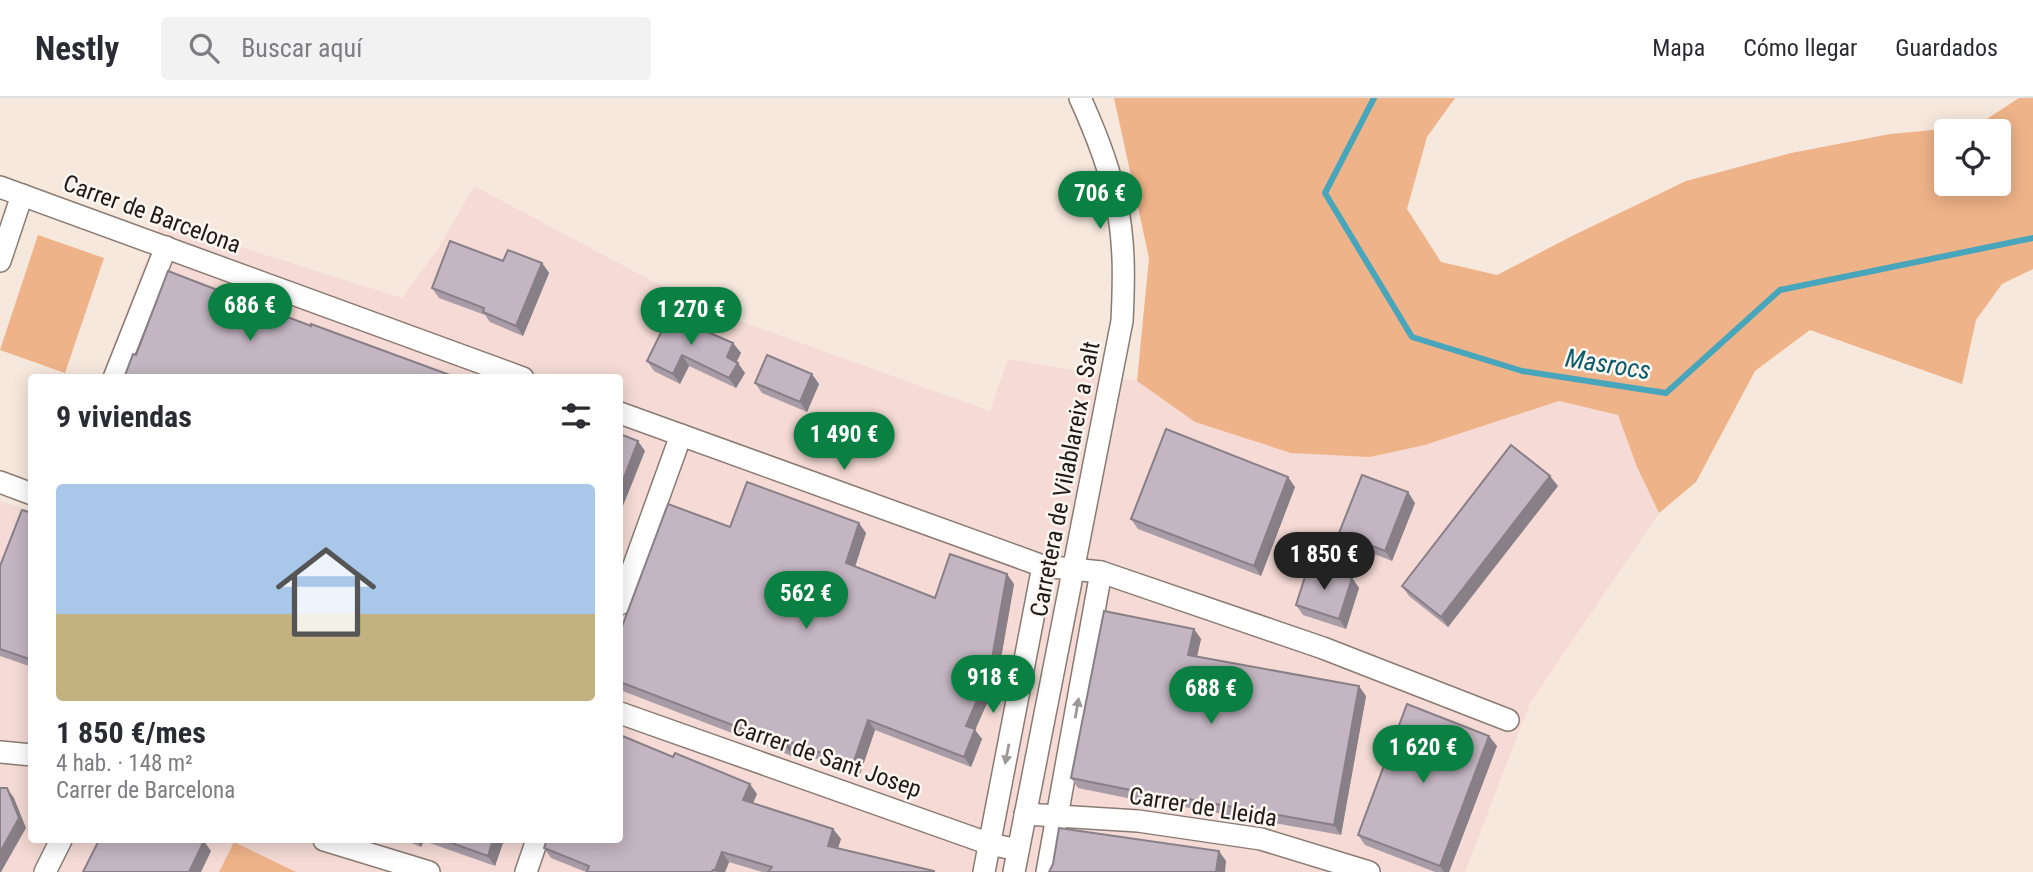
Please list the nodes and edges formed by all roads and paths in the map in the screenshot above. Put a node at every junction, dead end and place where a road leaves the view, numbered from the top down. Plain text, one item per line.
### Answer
1 (1080, 98) edge
2 (0, 187) edge
3 (22, 195) junction
4 (166, 247) junction
5 (0, 261) edge
6 (116, 374) edge
7 (512, 374) edge
8 (623, 414) edge
9 (681, 435) junction
10 (0, 482) edge
11 (28, 492) edge
12 (1043, 566) junction
13 (1073, 570) junction
14 (1101, 572) junction
15 (623, 596) edge
16 (623, 714) edge
17 (1508, 720) dead end
18 (0, 752) edge
19 (28, 755) edge
20 (1025, 814) junction
21 (1058, 817) junction
22 (60, 843) edge
23 (334, 843) edge
24 (536, 843) edge
25 (990, 844) junction
26 (1018, 849) junction
27 (46, 872) edge
28 (429, 872) edge
29 (526, 872) edge
30 (984, 872) edge
31 (1014, 872) edge
32 (1047, 872) edge
33 (1369, 872) edge

1 - 13 street, Carretera de Vilablareix a Salt
2 - 3 street, Carrer de Barcelona
3 - 4 street, Carrer de Barcelona
3 - 5 street
4 - 6 street
4 - 7 street, Carrer de Barcelona
8 - 9 street
9 - 12 street
9 - 15 street
10 - 11 street
12 - 13 street
12 -> 25 street
13 - 14 street
13 - 20 street, Carretera de Vilablareix a Salt
14 - 17 street
21 -> 14 street
16 - 25 street, Carrer de Sant Josep
18 - 19 street
20 - 21 street, Carrer de Lleida
20 - 26 street, Carretera de Vilablareix a Salt
21 - 32 street
21 - 33 street, Carrer de Lleida
22 - 27 street
23 - 28 street
24 - 29 street
25 - 26 street, Carrer de Sant Josep
25 - 30 street
26 - 31 street, Carretera de Vilablareix a Salt

